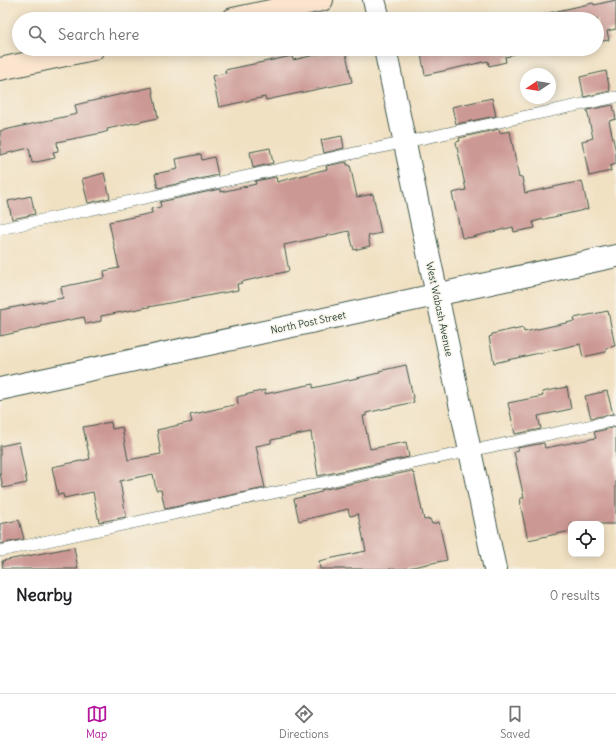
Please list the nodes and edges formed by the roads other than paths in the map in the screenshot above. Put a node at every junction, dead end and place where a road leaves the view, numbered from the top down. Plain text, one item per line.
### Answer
1 (322, 0) edge
2 (374, 0) edge
3 (266, 12) edge
4 (377, 12) edge
5 (60, 56) edge
6 (386, 56) edge
7 (0, 69) edge
8 (616, 97) edge
9 (405, 143) junction
10 (0, 229) edge
11 (616, 256) edge
12 (437, 294) junction
13 (0, 389) edge
14 (616, 420) edge
15 (470, 451) junction
16 (0, 551) edge
17 (495, 569) edge

1 - 3 street
2 - 4 street
5 - 7 street
6 - 9 street, West Wabash Avenue
8 - 9 lane
9 - 10 lane
9 - 12 street, West Wabash Avenue
11 - 12 street, North Post Street
12 - 13 street, North Post Street
12 - 15 street, West Wabash Avenue
14 - 15 lane
15 - 16 lane
15 - 17 street, West Wabash Avenue

